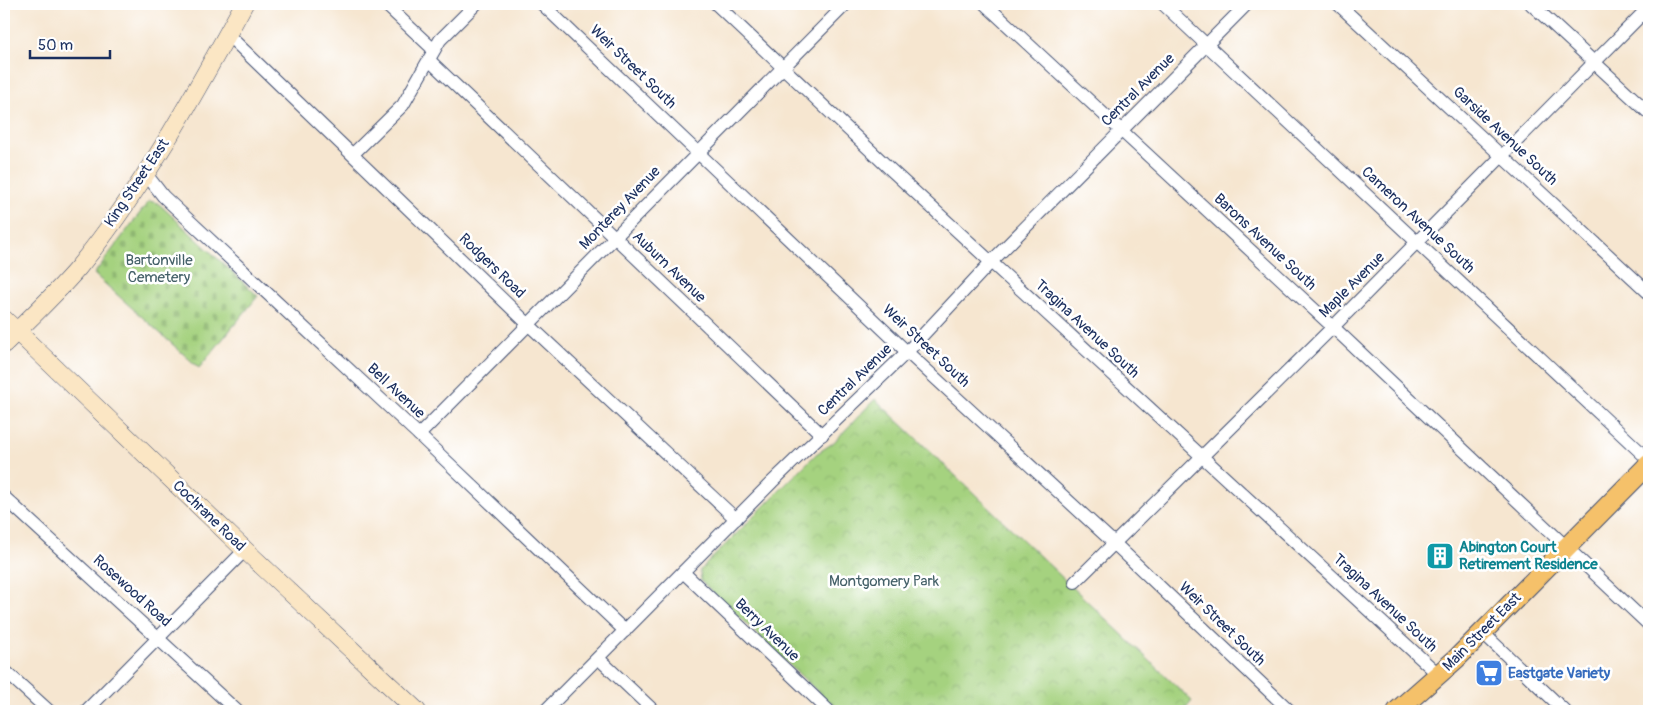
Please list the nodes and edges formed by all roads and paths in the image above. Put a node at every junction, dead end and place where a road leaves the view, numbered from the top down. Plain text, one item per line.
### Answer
1 (385, 4) edge
2 (476, 4) edge
3 (542, 4) edge
4 (716, 4) edge
5 (846, 4) edge
6 (985, 4) edge
7 (1163, 4) edge
8 (1247, 4) edge
9 (1338, 4) edge
10 (1531, 4) edge
11 (240, 5) edge
12 (1649, 7) edge
13 (227, 34) junction
14 (1207, 45) junction
15 (431, 55) junction
16 (1594, 62) junction
17 (783, 68) junction
18 (1649, 114) edge
19 (1120, 130) junction
20 (698, 152) junction
21 (353, 154) junction
22 (1502, 155) junction
23 (146, 174) junction
24 (614, 237) junction
25 (1418, 241) junction
26 (991, 262) junction
27 (1649, 293) edge
28 (4, 319) edge
29 (528, 324) junction
30 (1333, 327) junction
31 (17, 332) junction
32 (4, 344) edge
33 (907, 352) junction
34 (419, 435) junction
35 (822, 435) junction
36 (1203, 457) junction
37 (1649, 462) edge
38 (4, 497) edge
39 (736, 519) junction
40 (1115, 544) junction
41 (1567, 546) junction
42 (245, 550) junction
43 (683, 572) junction
44 (1075, 582) dead end
45 (1649, 625) edge
46 (625, 631) junction
47 (1482, 632) junction
48 (159, 638) junction
49 (598, 658) junction
50 (4, 670) edge
51 (1439, 675) junction
52 (49, 711) edge
53 (86, 711) edge
54 (237, 711) edge
55 (417, 711) edge
56 (545, 711) edge
57 (654, 711) edge
58 (829, 711) edge
59 (1290, 711) edge
60 (1397, 711) edge
61 (1566, 711) edge

1 - 15 street, Auburn Avenue
2 - 15 street
3 - 20 street, Weir Street South
4 - 17 street, Tragina Avenue South
5 - 17 street, Monterey Avenue
6 - 19 street, Barons Avenue South
7 - 14 street, Cameron Avenue South
8 - 14 street, Central Avenue
9 - 22 street, Garside Avenue South
10 - 16 street
11 - 13 street, King Street East
12 - 16 street, Maple Avenue
13 - 21 street, Rodgers Road
13 - 23 street, King Street East
14 - 19 street, Central Avenue
14 - 25 street, Cameron Avenue South
15 - 21 street
15 - 24 street, Auburn Avenue
16 - 18 street
16 - 22 street, Maple Avenue
17 - 20 street, Monterey Avenue
17 - 26 street, Tragina Avenue South
19 - 26 street, Central Avenue
19 - 30 street, Barons Avenue South
20 - 24 street, Monterey Avenue
20 - 33 street, Weir Street South
21 - 29 street, Rodgers Road
22 - 25 street, Maple Avenue
22 - 27 street, Garside Avenue South
23 - 31 street, King Street East
23 - 34 street, Bell Avenue
24 - 29 street, Monterey Avenue
24 - 35 street, Auburn Avenue
25 - 30 street, Maple Avenue
25 - 37 street, Cameron Avenue South
26 - 33 street, Central Avenue
26 - 36 street, Tragina Avenue South
28 - 31 street, Cochrane Road
29 - 34 street, Monterey Avenue
29 - 39 street, Rodgers Road
30 - 36 street, Maple Avenue
30 - 41 street, Barons Avenue South
31 - 32 street, King Street East
31 - 42 street, Cochrane Road
33 - 35 street, Central Avenue
33 - 40 street, Weir Street South
34 - 46 street, Bell Avenue
35 - 39 street, Central Avenue
36 - 40 street, Maple Avenue
36 - 51 street, Tragina Avenue South
37 - 41 main road, Main Street East
38 - 48 street, Rosewood Road
39 - 43 street, Central Avenue
40 - 44 street, Maple Avenue
40 - 59 street, Weir Street South
41 - 45 street, Barons Avenue South
41 - 47 main road, Main Street East
42 - 48 street
42 - 55 street, Cochrane Road
43 - 46 street, Central Avenue
43 - 58 street, Berry Avenue
46 - 49 street, Central Avenue
47 - 51 main road, Main Street East
47 - 61 street
48 - 53 street
48 - 54 street, Rosewood Road
49 - 56 street, Central Avenue
49 - 57 street
50 - 52 street
51 - 60 main road, Main Street East

